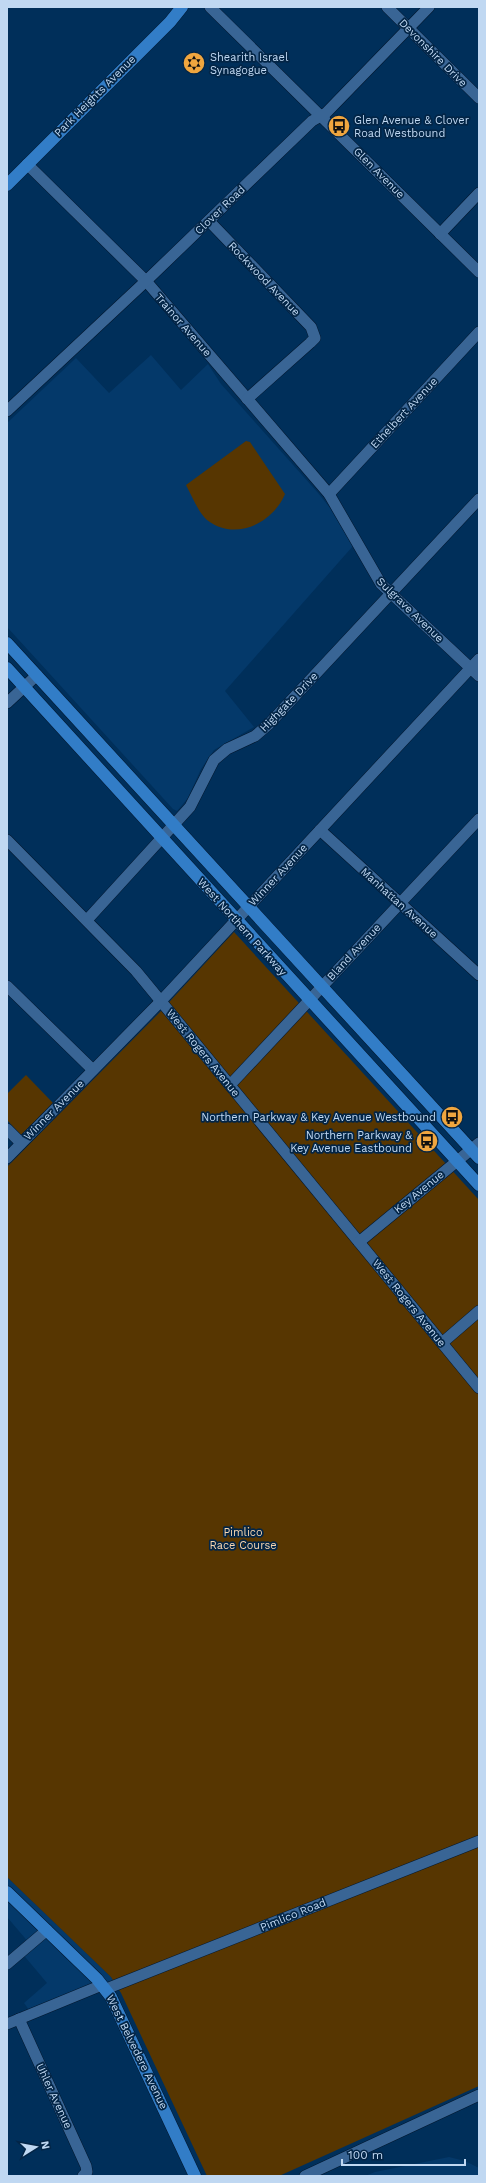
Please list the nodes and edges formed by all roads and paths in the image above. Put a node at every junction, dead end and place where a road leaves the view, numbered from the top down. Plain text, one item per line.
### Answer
1 (182, 7) edge
2 (210, 7) edge
3 (387, 7) edge
4 (429, 7) edge
5 (408, 28) junction
6 (479, 98) edge
7 (320, 116) junction
8 (27, 164) junction
9 (7, 185) edge
10 (479, 193) edge
11 (208, 221) junction
12 (440, 234) junction
13 (479, 272) edge
14 (146, 281) junction
15 (479, 332) edge
16 (247, 399) junction
17 (7, 411) edge
18 (329, 494) junction
19 (479, 499) edge
20 (390, 593) junction
21 (7, 643) edge
22 (479, 659) edge
23 (7, 668) edge
24 (470, 668) junction
25 (37, 675) junction
26 (479, 676) edge
27 (24, 687) junction
28 (7, 703) edge
29 (479, 819) edge
30 (175, 826) junction
31 (320, 830) junction
32 (162, 839) junction
33 (7, 840) edge
34 (399, 904) junction
35 (248, 906) junction
36 (87, 920) junction
37 (236, 920) junction
38 (479, 975) edge
39 (322, 986) junction
40 (9, 990) edge
41 (310, 1000) junction
42 (160, 1001) junction
43 (93, 1070) junction
44 (230, 1086) junction
45 (7, 1130) edge
46 (21, 1143) junction
47 (476, 1150) edge
48 (7, 1158) edge
49 (457, 1161) junction
50 (479, 1185) edge
51 (359, 1242) junction
52 (479, 1311) edge
53 (442, 1343) junction
54 (479, 1388) edge
55 (479, 1841) edge
56 (7, 1892) edge
57 (47, 1930) junction
58 (7, 1964) edge
59 (104, 1987) junction
60 (19, 2019) junction
61 (7, 2024) edge
62 (479, 2095) edge
63 (85, 2174) edge
64 (195, 2176) edge
65 (305, 2176) edge

1 - 8 main road, Park Heights Avenue
2 - 7 street, Glen Avenue
3 - 5 street, Devonshire Drive
4 - 5 street, Clover Road
5 - 6 street, Devonshire Drive
5 - 7 street, Clover Road
7 - 11 street, Clover Road
7 - 12 street, Glen Avenue
8 - 9 main road, Park Heights Avenue
8 - 14 street, Trainor Avenue
10 - 12 street
11 - 14 street, Clover Road
11 - 16 street, Rockwood Avenue
12 - 13 street, Glen Avenue
14 - 16 street, Trainor Avenue
14 - 17 street, Clover Road
15 - 18 street, Ethelbert Avenue
16 - 18 street, Trainor Avenue
18 - 20 street, Sulgrave Avenue
19 - 20 street, Highgate Drive
20 - 24 street, Sulgrave Avenue
20 - 30 street, Highgate Drive
21 - 25 main road, West Northern Parkway
22 - 24 street, Winner Avenue
23 - 27 main road, West Northern Parkway
24 - 26 street, Sulgrave Avenue
24 - 31 street, Winner Avenue
25 - 27 street
25 - 30 main road, West Northern Parkway
27 - 28 street
27 - 32 main road, West Northern Parkway
29 - 34 street, Bland Avenue
30 - 32 street, Highgate Drive
30 - 35 main road, West Northern Parkway
31 - 34 street, Manhattan Avenue
31 - 35 street, Winner Avenue
32 - 36 street, Highgate Drive
32 - 37 main road, West Northern Parkway
33 - 36 street, West Rogers Avenue
34 - 38 street, Manhattan Avenue
34 - 39 street, Bland Avenue
35 - 37 street, Winner Avenue
35 - 39 main road, West Northern Parkway
36 - 42 street, West Rogers Avenue
37 - 41 main road, West Northern Parkway
37 - 42 street, Winner Avenue
39 - 41 street, Bland Avenue
39 - 47 main road, West Northern Parkway
40 - 43 street
41 - 44 street, Bland Avenue
41 - 49 main road, West Northern Parkway
42 - 43 street, Winner Avenue
42 - 44 street, West Rogers Avenue
43 - 46 street, Winner Avenue
44 - 51 street, West Rogers Avenue
45 - 46 street
46 - 48 street, Winner Avenue
47 - 49 street, Key Avenue
49 - 50 main road, West Northern Parkway
49 - 51 street, Key Avenue
51 - 53 street, West Rogers Avenue
52 - 53 street
53 - 54 street, West Rogers Avenue
55 - 59 street, Pimlico Road
56 - 57 main road, West Belvedere Avenue
57 - 58 street
57 - 59 main road, West Belvedere Avenue
59 - 60 street, Pimlico Road
59 - 64 main road, West Belvedere Avenue
60 - 61 street, Pimlico Road
60 - 63 street, Uhler Avenue
62 - 65 street

